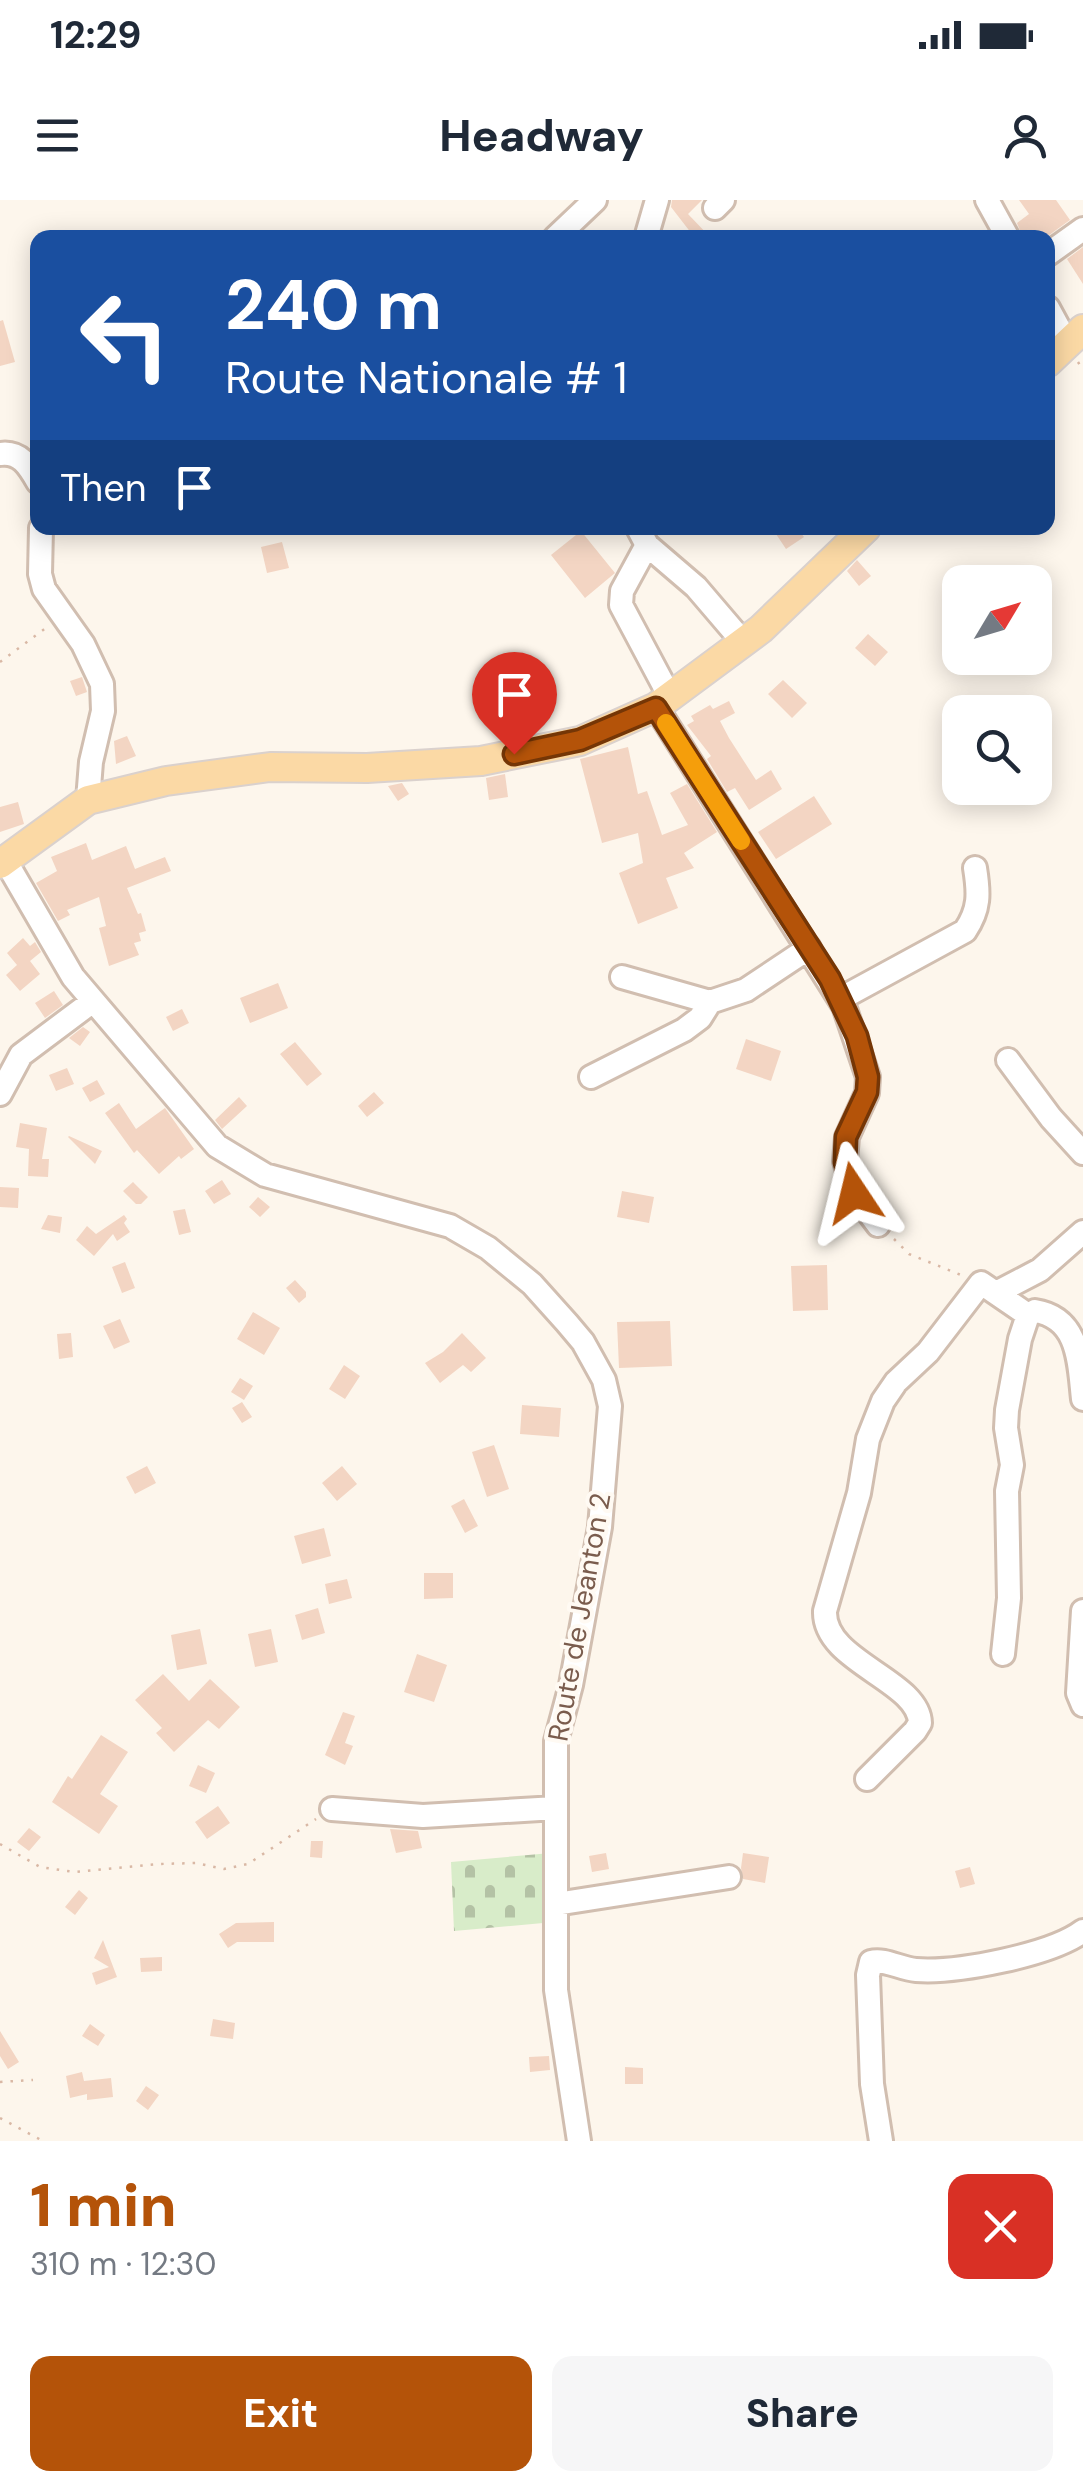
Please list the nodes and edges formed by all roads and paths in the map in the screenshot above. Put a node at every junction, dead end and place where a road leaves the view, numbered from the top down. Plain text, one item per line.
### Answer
1 (595, 200) edge
2 (658, 200) edge
3 (988, 200) edge
4 (1083, 229) edge
5 (563, 230) edge
6 (649, 230) edge
7 (1004, 230) edge
8 (1055, 249) edge
9 (1055, 322) edge
10 (1066, 345) edge
11 (0, 454) edge
12 (30, 471) edge
13 (42, 535) edge
14 (858, 535) edge
15 (642, 536) edge
16 (63, 614) junction
17 (743, 642) junction
18 (0, 662) edge
19 (663, 702) junction
20 (88, 800) junction
21 (2, 862) edge
22 (975, 868) dead end
23 (809, 948) junction
24 (622, 977) dead end
25 (840, 998) junction
26 (93, 1001) junction
27 (710, 1002) junction
28 (1008, 1060) dead end
29 (590, 1076) dead end
30 (0, 1094) edge
31 (1083, 1153) edge
32 (878, 1225) joint
33 (1083, 1232) edge
34 (988, 1288) junction
35 (1028, 1315) junction
36 (1081, 1366) edge
37 (1083, 1399) edge
38 (1083, 1611) edge
39 (1003, 1654) dead end
40 (1083, 1705) edge
41 (867, 1778) dead end
42 (332, 1808) joint
43 (556, 1808) junction
44 (0, 1844) edge
45 (729, 1877) dead end
46 (556, 1904) junction
47 (1083, 1931) edge
48 (32, 2080) dead end
49 (0, 2082) edge
50 (0, 2118) edge
51 (43, 2141) edge
52 (579, 2141) edge
53 (881, 2141) edge

1 - 5 street
2 - 6 street
3 - 7 street
4 - 8 street
9 - 10 street
11 - 12 street
13 - 16 street
14 - 17 main road
15 - 17 street
15 - 19 street
16 - 18 path
16 - 20 street
17 - 19 main road
19 - 20 main road
19 - 23 street
20 - 21 main road
21 - 26 street, Route de Jeanton 2
22 - 25 street
23 - 25 street
23 - 27 street
24 - 27 street
25 - 32 street
26 - 30 street
26 - 43 street, Route de Jeanton 2
27 - 29 street
28 - 31 street
32 - 34 path
33 - 34 street
34 - 35 street
34 - 41 street
35 - 36 street
35 - 39 street
36 - 37 street
38 - 40 street
42 - 43 street
42 - 44 path
43 - 46 street, Route de Jeanton 2
45 - 46 street
46 - 52 street, Route de Jeanton 2
47 - 53 street
48 - 49 path
50 - 51 path

